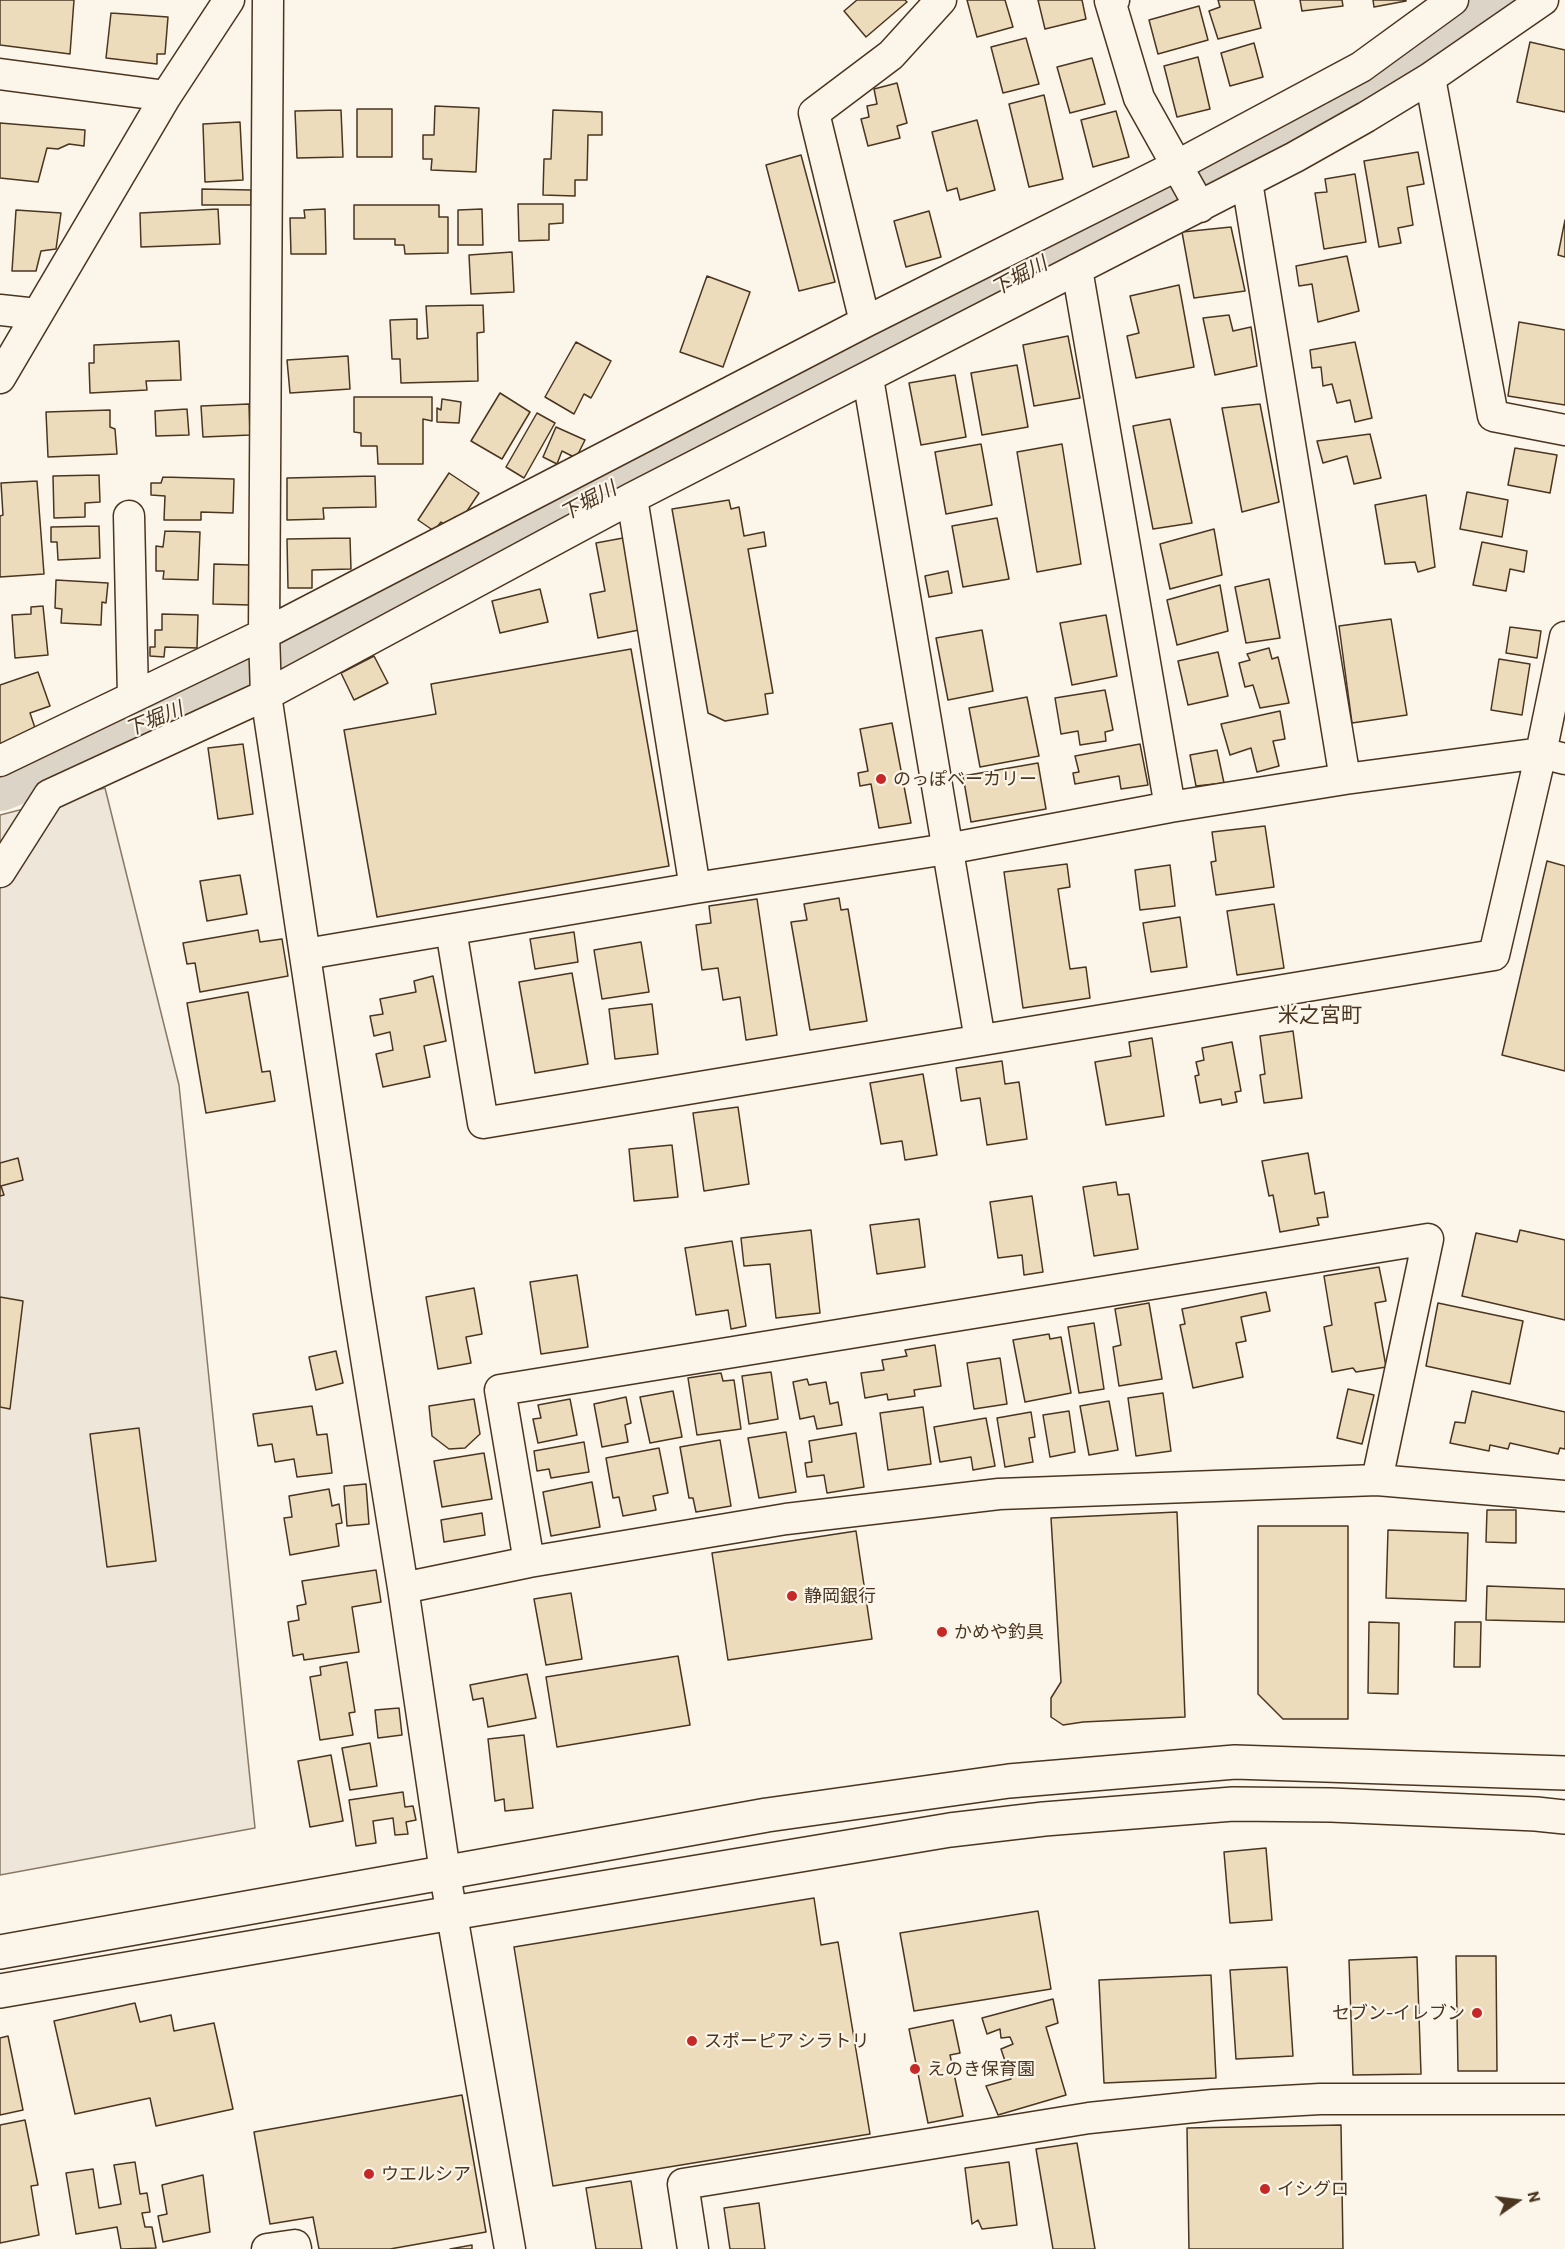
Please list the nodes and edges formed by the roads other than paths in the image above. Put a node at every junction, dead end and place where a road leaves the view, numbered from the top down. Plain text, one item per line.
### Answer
1 (229, 0) edge
2 (268, 0) edge
3 (941, 0) edge
4 (1114, 0) edge
5 (1453, 0) edge
6 (1544, 0) edge
7 (0, 74) edge
8 (1430, 78) junction
9 (166, 96) junction
10 (1178, 165) junction
11 (1247, 182) junction
12 (1200, 207) junction
13 (1077, 269) junction
14 (0, 310) edge
15 (37, 314) junction
16 (865, 322) junction
17 (0, 378) edge
18 (868, 378) junction
19 (1565, 430) edge
20 (632, 498) junction
21 (129, 516) dead end
22 (264, 636) junction
23 (1565, 637) edge
24 (266, 693) junction
25 (133, 697) junction
26 (1553, 756) edge
27 (0, 761) edge
28 (1345, 780) junction
29 (1170, 807) junction
30 (947, 849) junction
31 (0, 872) edge
32 (695, 888) junction
33 (451, 930) junction
34 (306, 954) junction
35 (980, 1040) junction
36 (1377, 1480) junction
37 (1565, 1496) edge
38 (529, 1562) junction
39 (403, 1588) junction
40 (1565, 1773) edge
41 (1565, 1817) edge
42 (445, 1871) junction
43 (452, 1912) junction
44 (0, 1952) edge
45 (0, 1991) edge
46 (1565, 2099) edge
47 (267, 2249) edge
48 (296, 2249) edge
49 (510, 2249) edge
50 (693, 2249) edge

1 - 9 street
2 - 22 street
3 - 16 street
4 - 10 street
5 - 10 street
6 - 8 street
7 - 9 street
8 - 11 street
8 - 19 street
9 - 15 street
10 - 12 street
10 - 16 street
11 - 12 street
11 - 28 street
12 - 13 street
13 - 18 street
13 - 29 street
14 - 15 street
15 - 17 street
16 - 22 street
18 - 20 street
18 - 30 street
20 - 24 street
20 - 32 street
21 - 25 street
22 - 24 street
22 - 25 street
23 - 26 street
24 - 31 street
24 - 34 street
25 - 27 street
26 - 28 street
26 - 35 street
28 - 29 street
29 - 30 street
30 - 32 street
30 - 35 street
32 - 33 street
33 - 34 street
33 - 35 street
34 - 39 street
36 - 37 street
36 - 38 street
36 - 38 street
38 - 39 street
39 - 42 street
40 - 42 street
41 - 43 street
42 - 43 street
42 - 44 street
43 - 45 street
43 - 49 street
46 - 50 street
47 - 48 street

